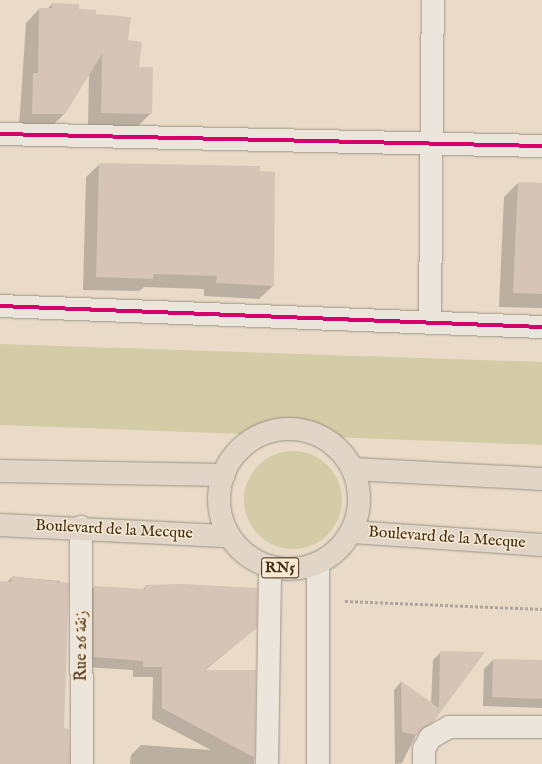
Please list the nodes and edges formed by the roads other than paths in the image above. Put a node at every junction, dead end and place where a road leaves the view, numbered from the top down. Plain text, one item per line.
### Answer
1 (433, 0) edge
2 (0, 134) edge
3 (432, 141) junction
4 (542, 146) edge
5 (0, 306) edge
6 (430, 322) junction
7 (542, 326) edge
8 (353, 469) junction
9 (0, 471) edge
10 (224, 475) junction
11 (542, 479) edge
12 (0, 525) edge
13 (81, 527) junction
14 (352, 532) junction
15 (229, 536) junction
16 (542, 545) edge
17 (318, 563) junction
18 (270, 567) junction
19 (542, 727) edge
20 (82, 764) edge
21 (267, 764) edge
22 (318, 764) edge
23 (424, 764) edge

1 - 3 street
2 - 3 street
3 - 4 street
3 - 6 street
5 - 6 street
6 - 7 street
8 - 10 main road, RN5
8 - 11 main road
8 - 14 main road, RN5
9 - 10 main road
10 - 15 main road, RN5
12 - 13 main road, Boulevard de la Mecque
13 - 15 main road, Boulevard de la Mecque
13 - 20 street, Rue 26 زنقة
14 - 16 main road, Boulevard de la Mecque
14 - 17 main road, RN5
15 - 18 main road, RN5
17 - 18 main road, RN5
17 - 22 street
18 - 21 street
19 - 23 street

